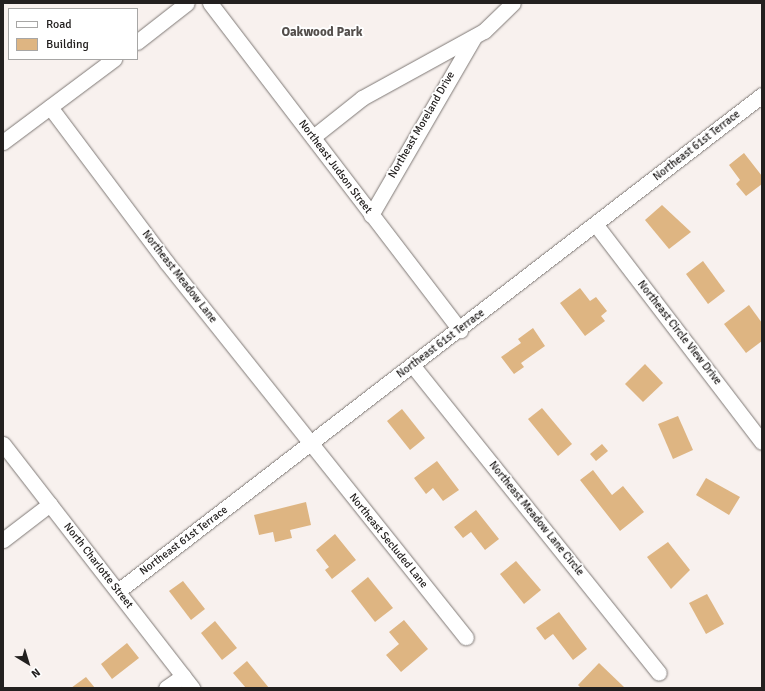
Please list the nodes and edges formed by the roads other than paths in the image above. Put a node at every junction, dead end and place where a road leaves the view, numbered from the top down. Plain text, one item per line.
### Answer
1 (187, 3) edge
2 (210, 3) edge
3 (513, 3) edge
4 (475, 36) junction
5 (138, 41) edge
6 (113, 60) edge
7 (760, 102) edge
8 (50, 107) junction
9 (313, 138) junction
10 (3, 142) edge
11 (372, 215) junction
12 (596, 225) junction
13 (460, 330) junction
14 (413, 366) junction
15 (762, 442) edge
16 (3, 444) edge
17 (310, 444) junction
18 (50, 504) junction
19 (3, 540) edge
20 (118, 591) junction
21 (466, 637) dead end
22 (659, 673) dead end
23 (183, 676) junction
24 (166, 688) edge
25 (192, 688) edge

1 - 5 street
2 - 9 street, Northeast Judson Street
3 - 4 street, Northeast Moreland Drive
4 - 9 street, Northeast Moreland Drive
4 - 11 street, Northeast Moreland Drive
6 - 8 street
7 - 12 street, Northeast 61st Terrace
8 - 10 street
8 - 17 street, Northeast Meadow Lane
9 - 11 street, Northeast Judson Street
11 - 13 street, Northeast Judson Street
12 - 13 street, Northeast 61st Terrace
12 - 15 street, Northeast Circle View Drive
13 - 14 street, Northeast 61st Terrace
14 - 17 street, Northeast 61st Terrace
14 - 22 street, Northeast Meadow Lane Circle
16 - 18 street, North Charlotte Street
17 - 20 street, Northeast 61st Terrace
17 - 21 street, Northeast Secluded Lane
18 - 19 street
18 - 20 street, North Charlotte Street
20 - 23 street, North Charlotte Street
23 - 24 street
23 - 25 street, North Charlotte Street

